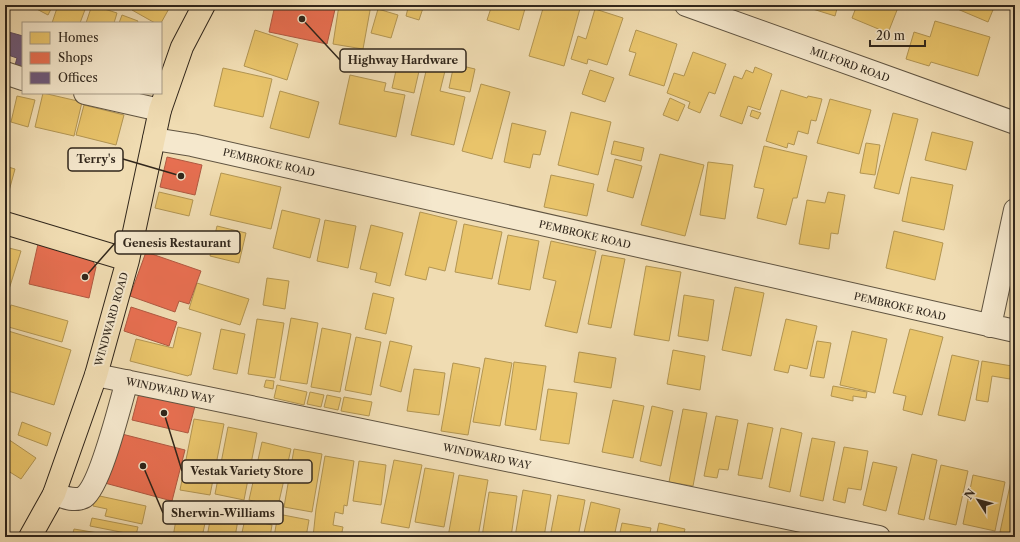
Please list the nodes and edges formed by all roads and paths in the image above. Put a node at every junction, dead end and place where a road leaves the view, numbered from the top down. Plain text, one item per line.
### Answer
1 (204, 5) edge
2 (686, 5) edge
3 (5, 73) edge
4 (22, 79) edge
5 (89, 94) edge
6 (160, 110) junction
7 (1015, 123) edge
8 (154, 139) junction
9 (1015, 210) edge
10 (5, 222) edge
11 (128, 260) junction
12 (990, 326) junction
13 (1015, 331) edge
14 (96, 375) junction
15 (127, 381) junction
16 (54, 494) junction
17 (30, 537) edge
18 (878, 537) edge

1 - 6 main road, WINDWARD ROAD
2 - 7 street, MILFORD ROAD
3 - 4 street
5 - 6 street
6 - 8 main road, WINDWARD ROAD
8 - 11 main road, WINDWARD ROAD
8 - 12 street, PEMBROKE ROAD
9 - 12 street
10 - 11 main road
11 - 14 main road, WINDWARD ROAD
12 - 13 street, PEMBROKE ROAD
14 - 15 street, WINDWARD WAY
14 - 16 main road, WINDWARD ROAD
15 - 16 street
15 - 18 street, WINDWARD WAY
16 - 17 main road, WINDWARD ROAD

